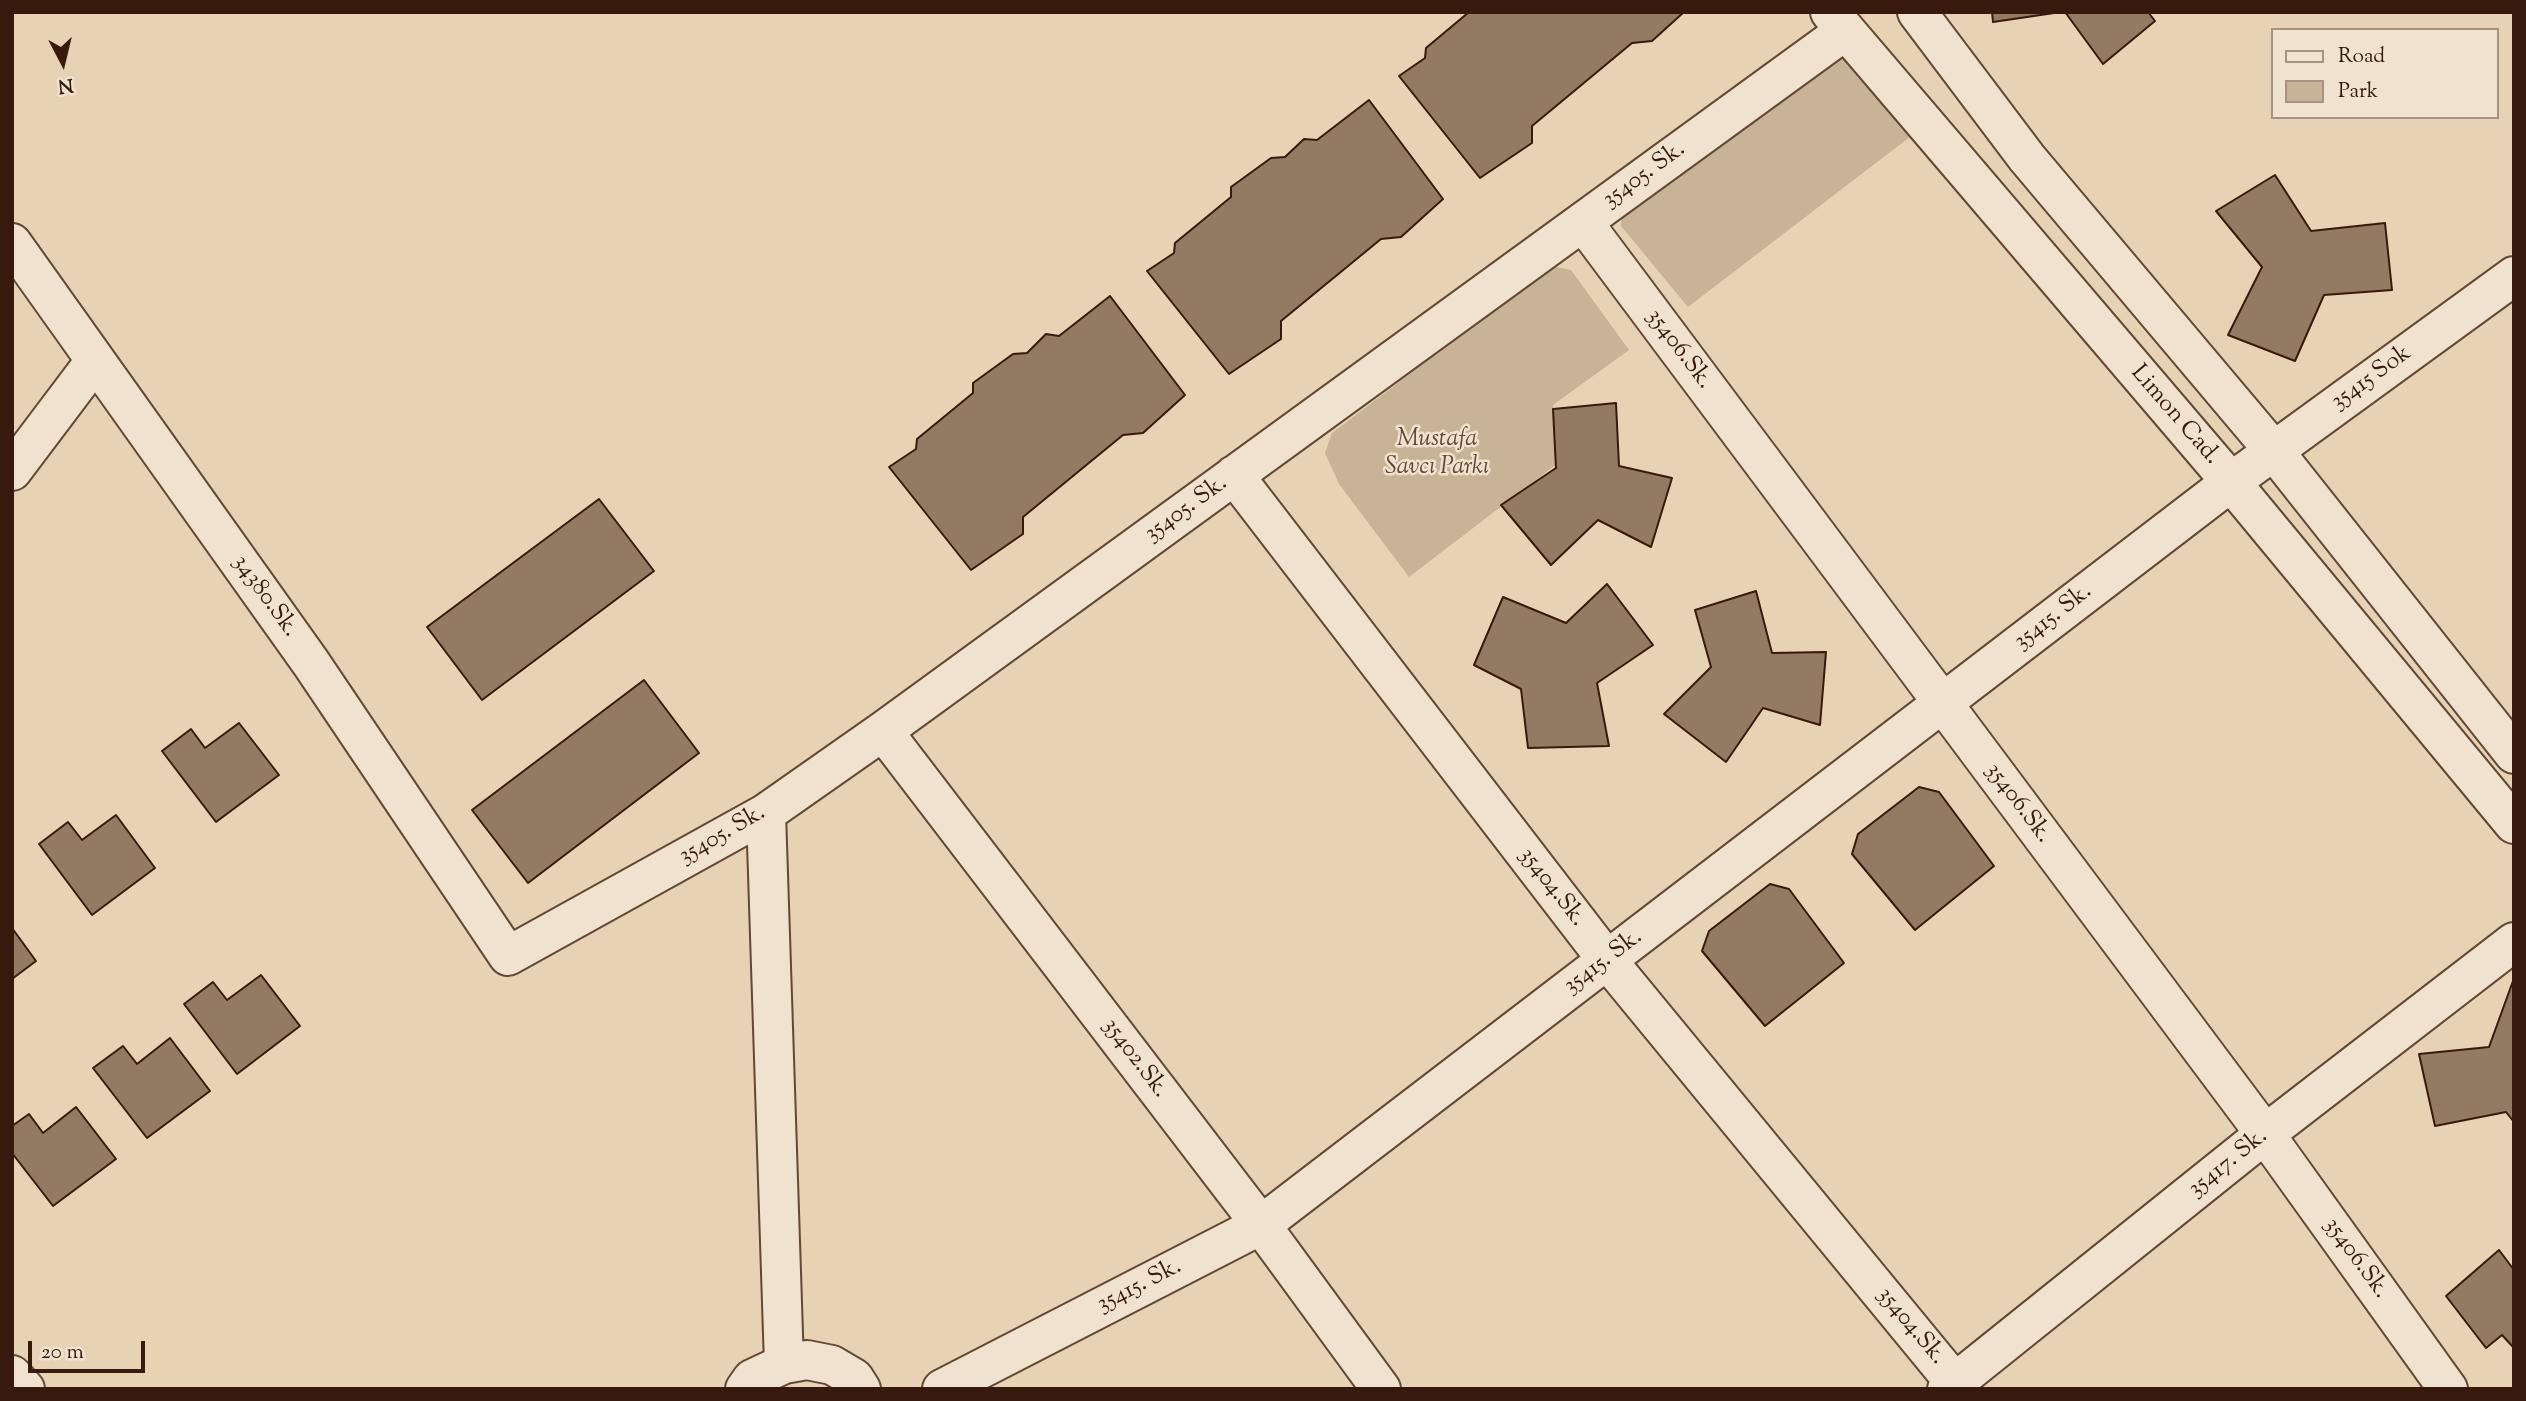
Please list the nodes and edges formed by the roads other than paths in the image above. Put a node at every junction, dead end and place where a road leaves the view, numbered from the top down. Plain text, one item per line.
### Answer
1 (1917, 12) edge
2 (1837, 22) edge
3 (1583, 222) junction
4 (12, 243) edge
5 (2514, 276) edge
6 (95, 361) junction
7 (2274, 451) junction
8 (12, 471) edge
9 (1234, 475) junction
10 (2231, 482) junction
11 (1942, 705) junction
12 (883, 731) junction
13 (2514, 754) edge
14 (766, 813) junction
15 (2514, 824) edge
16 (2514, 942) edge
17 (508, 956) joint
18 (1607, 960) junction
19 (2265, 1135) junction
20 (1261, 1225) junction
21 (785, 1364) junction
22 (12, 1374) edge
23 (1954, 1387) edge
24 (25, 1389) edge
25 (746, 1389) edge
26 (861, 1389) edge
27 (942, 1389) edge
28 (1381, 1389) edge
29 (2448, 1389) edge

1 - 7 street
2 - 3 street, 35405. Sk.
2 - 10 street, Limon Cad.
3 - 9 street, 35405. Sk.
3 - 11 street, 35406.Sk.
4 - 6 street, 34380.Sk.
5 - 7 street, 35415 Sok
6 - 8 street
6 - 17 street, 34380.Sk.
7 - 10 street, 35415 Sok
7 - 13 street
9 - 12 street, 35405. Sk.
9 - 18 street, 35404.Sk.
10 - 11 street, 35415. Sk.
10 - 15 street, Limon Cad.
11 - 18 street, 35415. Sk.
11 - 19 street, 35406.Sk.
12 - 14 street, 35405. Sk.
12 - 20 street, 35402.Sk.
14 - 17 street, 35405. Sk.
14 - 21 street
16 - 19 street, 35417. Sk.
18 - 20 street, 35415. Sk.
18 - 23 street, 35404.Sk.
19 - 23 street, 35417. Sk.
19 - 29 street, 35406.Sk.
20 - 27 street, 35415. Sk.
20 - 28 street, 35402.Sk.
21 - 25 street
21 - 26 street
22 - 24 street

